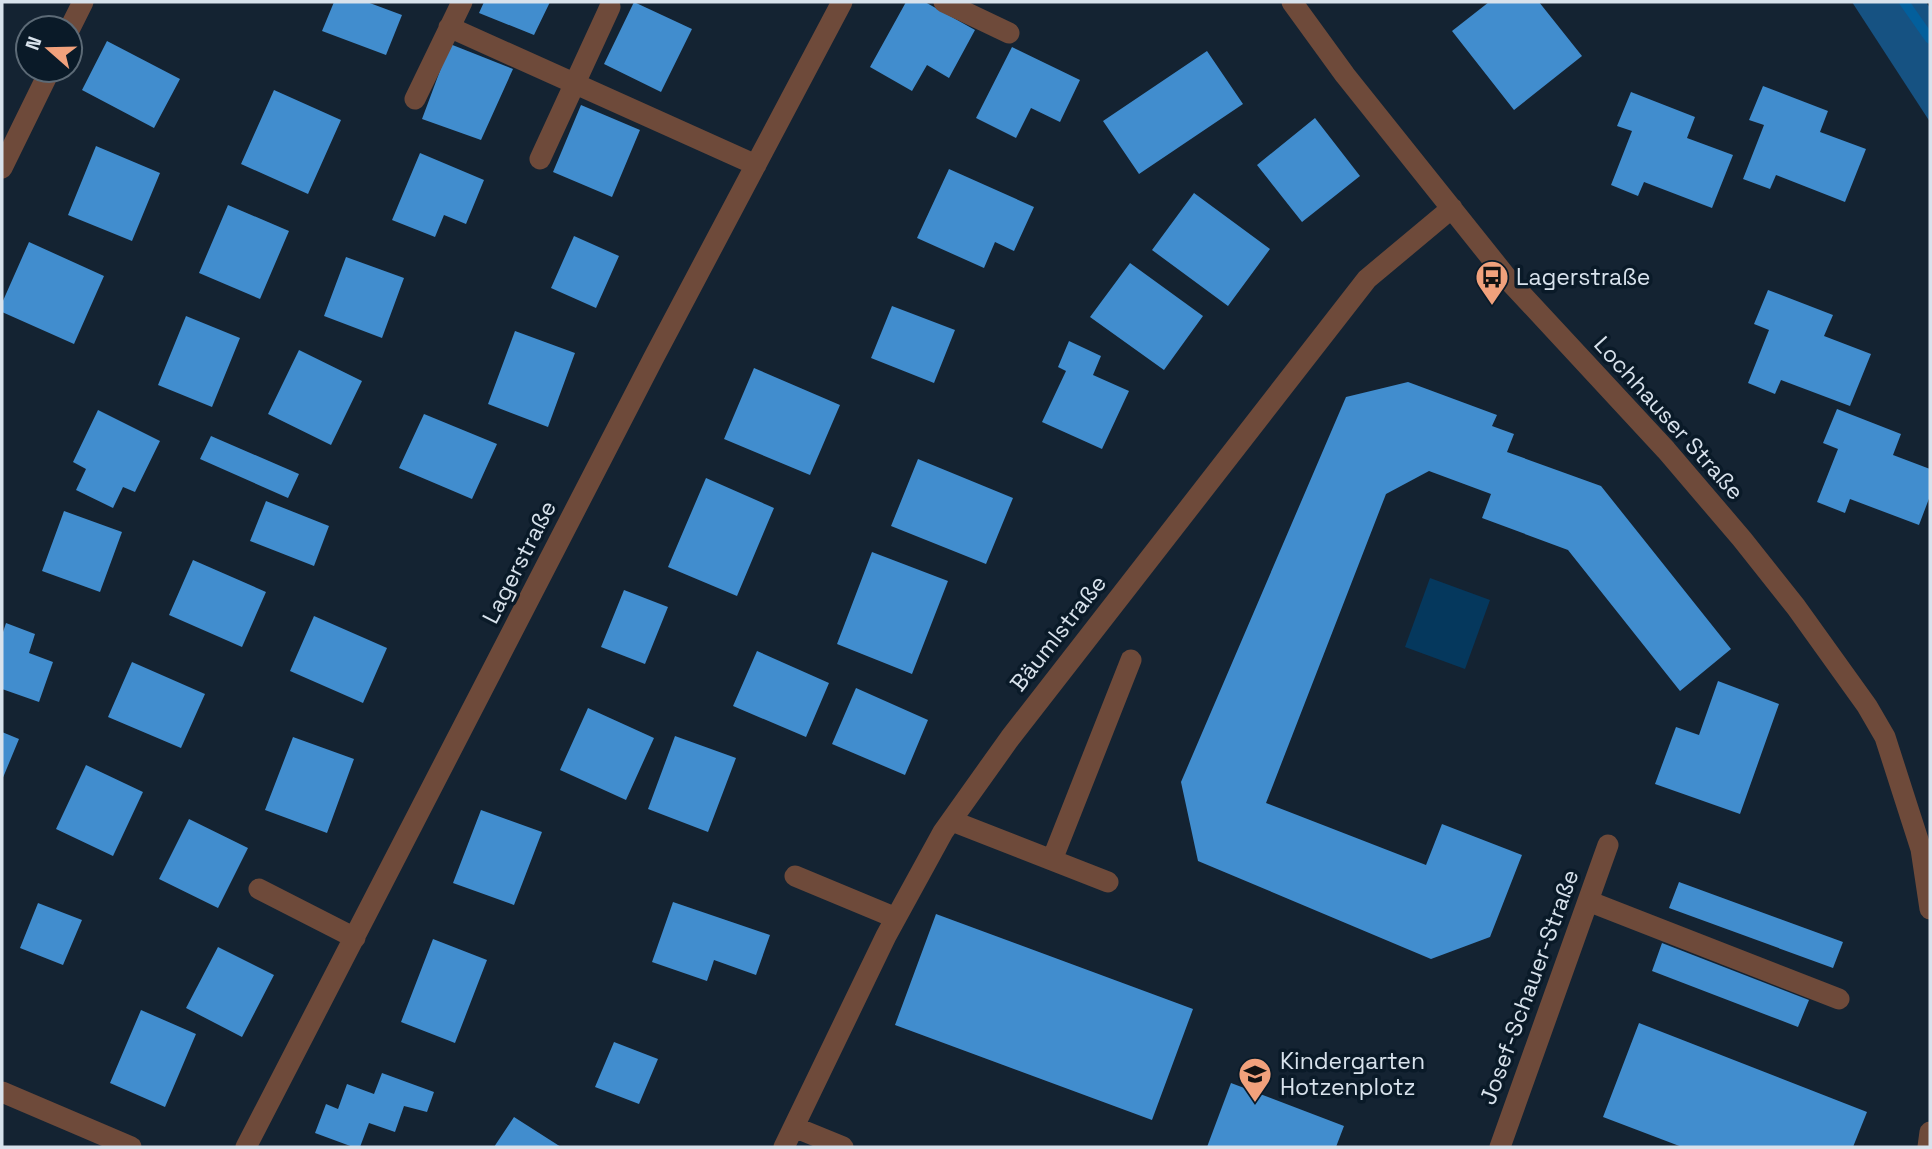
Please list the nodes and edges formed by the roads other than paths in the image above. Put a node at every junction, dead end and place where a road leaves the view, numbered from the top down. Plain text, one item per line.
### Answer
1 (462, 2) edge
2 (842, 2) edge
3 (944, 2) edge
4 (1292, 2) edge
5 (610, 7) dead end
6 (449, 27) junction
7 (1009, 33) dead end
8 (43, 84) edge
9 (575, 84) junction
10 (415, 99) dead end
11 (540, 159) dead end
12 (757, 165) junction
13 (2, 168) edge
14 (1452, 208) junction
15 (1131, 660) dead end
16 (952, 821) junction
17 (1608, 845) dead end
18 (1926, 849) edge
19 (1052, 860) junction
20 (795, 876) dead end
21 (1108, 882) dead end
22 (259, 889) dead end
23 (1588, 901) junction
24 (1930, 909) edge
25 (896, 918) junction
26 (355, 938) junction
27 (1839, 999) dead end
28 (2, 1092) edge
29 (794, 1127) junction
30 (1930, 1132) edge
31 (131, 1147) edge
32 (246, 1147) edge
33 (784, 1147) edge
34 (843, 1147) edge
35 (1500, 1147) edge
36 (1928, 1147) edge

1 - 6 street
2 - 12 street, Lagerstraße
3 - 7 street
4 - 14 street, Lochhauser Straße
5 - 9 street
6 - 9 street
6 - 10 street
8 - 13 street
9 - 11 street
9 - 12 street
12 - 26 street, Lagerstraße
14 - 16 street, Bäumlstraße
14 - 18 street, Lochhauser Straße
15 - 19 street
16 - 19 street
16 - 25 street, Bäumlstraße
17 - 23 street, Josef-Schauer-Straße
18 - 24 street, Lochhauser Straße
19 - 21 street
20 - 25 street
22 - 26 street
23 - 27 street
23 - 35 street, Josef-Schauer-Straße
25 - 29 street, Bäumlstraße
26 - 32 street, Lagerstraße
28 - 31 street
29 - 33 street, Bäumlstraße
29 - 34 street
30 - 36 street

